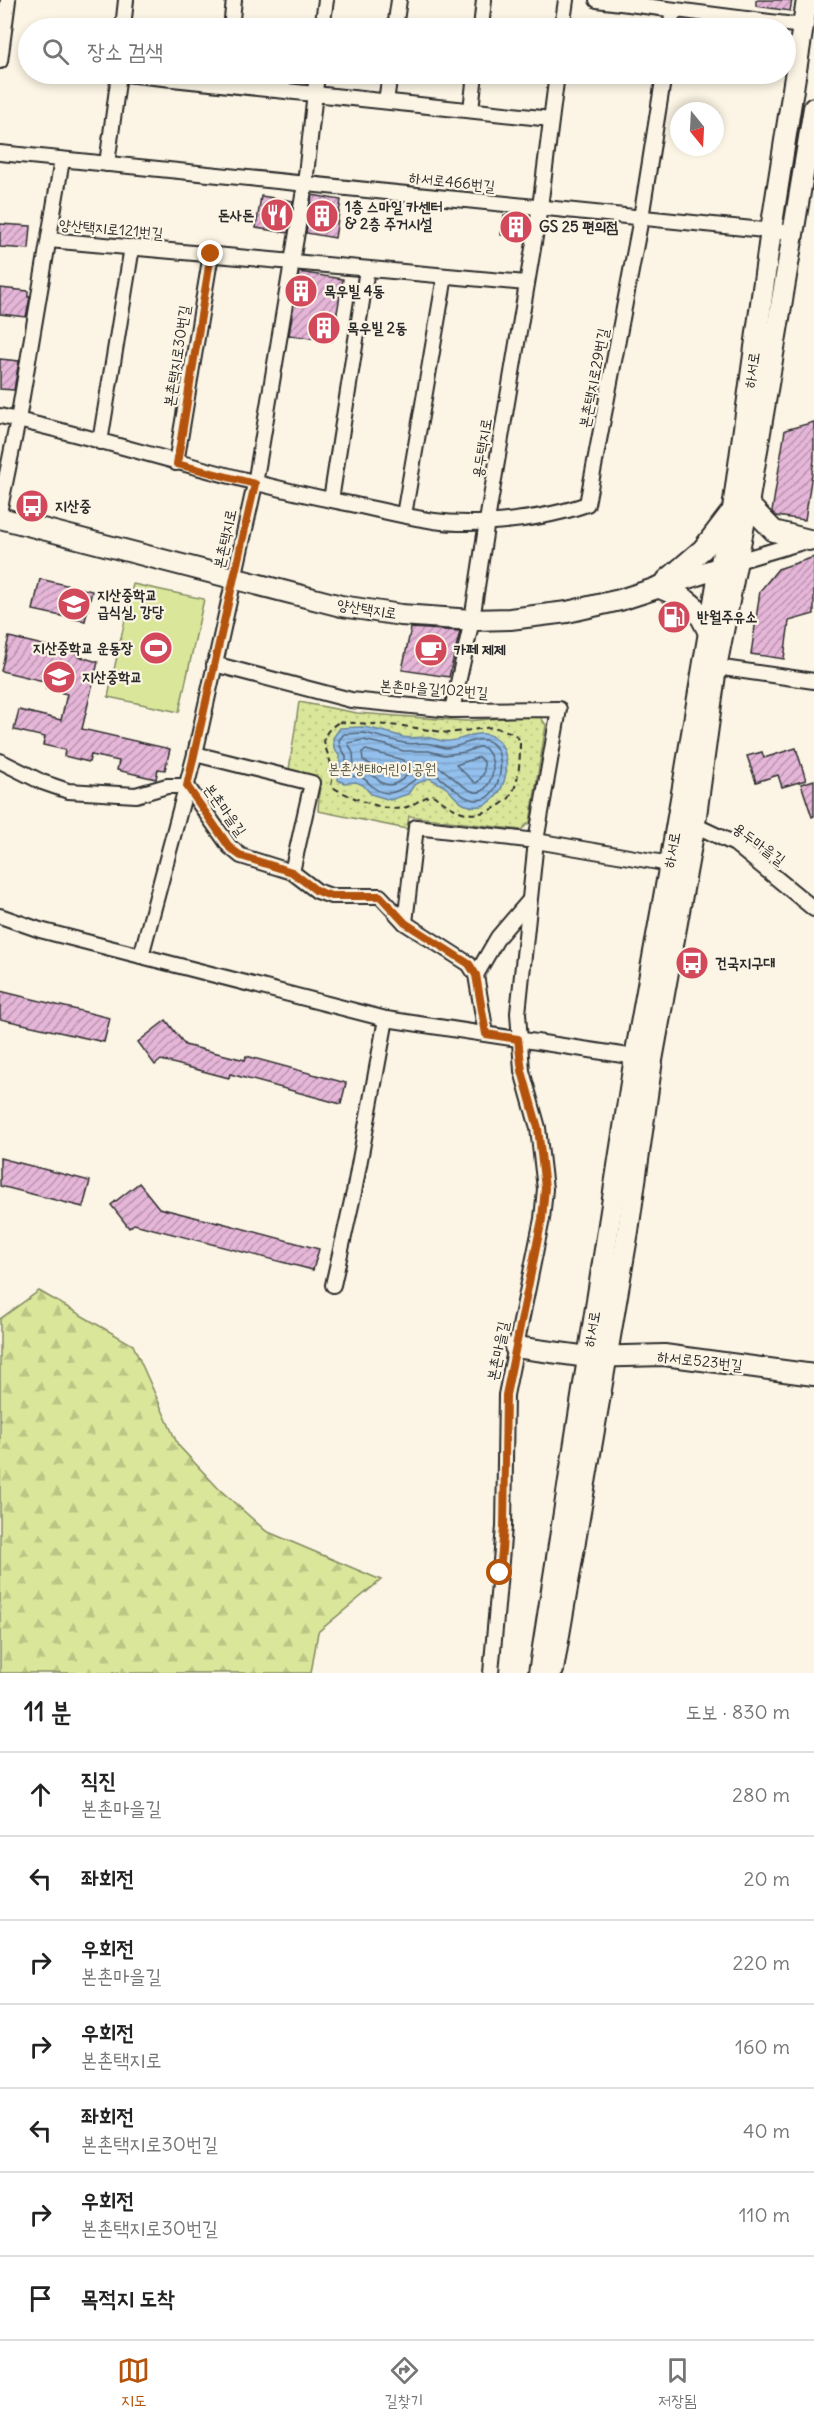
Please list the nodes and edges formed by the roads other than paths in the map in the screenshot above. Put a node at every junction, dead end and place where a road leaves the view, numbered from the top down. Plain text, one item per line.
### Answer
1 (8, 0) edge
2 (126, 0) edge
3 (234, 0) edge
4 (326, 0) edge
5 (399, 0) edge
6 (484, 0) edge
7 (566, 0) edge
8 (597, 0) edge
9 (807, 0) edge
10 (673, 10) junction
11 (124, 18) edge
12 (232, 18) edge
13 (323, 18) edge
14 (397, 18) edge
15 (482, 18) edge
16 (563, 18) edge
17 (672, 18) edge
18 (738, 18) edge
19 (796, 25) edge
20 (802, 26) junction
21 (0, 61) edge
22 (796, 65) edge
23 (118, 84) edge
24 (255, 84) edge
25 (316, 84) edge
26 (389, 84) edge
27 (475, 84) edge
28 (556, 84) edge
29 (662, 84) edge
30 (793, 84) edge
31 (314, 94) junction
32 (386, 101) junction
33 (814, 108) edge
34 (471, 110) junction
35 (551, 119) junction
36 (0, 153) edge
37 (62, 160) junction
38 (107, 164) junction
39 (305, 184) junction
40 (540, 207) junction
41 (642, 218) junction
42 (771, 230) junction
43 (793, 233) junction
44 (48, 240) junction
45 (132, 247) junction
46 (211, 254) junction
47 (292, 262) junction
48 (367, 269) junction
49 (445, 276) junction
50 (526, 283) junction
51 (0, 416) edge
52 (18, 420) junction
53 (100, 442) junction
54 (177, 464) junction
55 (255, 484) junction
56 (331, 500) junction
57 (741, 506) junction
58 (0, 508) edge
59 (404, 514) junction
60 (0, 518) edge
61 (487, 522) junction
62 (812, 539) edge
63 (729, 564) junction
64 (234, 578) junction
65 (658, 587) junction
66 (472, 620) junction
67 (709, 633) junction
68 (214, 664) junction
69 (716, 668) junction
70 (814, 681) edge
71 (452, 710) junction
72 (195, 754) junction
73 (0, 761) edge
74 (187, 786) junction
75 (686, 821) junction
76 (536, 841) junction
77 (670, 864) junction
78 (292, 872) junction
79 (528, 902) junction
80 (814, 909) edge
81 (0, 916) edge
82 (405, 923) junction
83 (141, 956) junction
84 (476, 975) junction
85 (386, 1019) junction
86 (486, 1034) junction
87 (518, 1039) junction
88 (643, 1059) junction
89 (333, 1285) dead end
90 (514, 1347) junction
91 (598, 1357) junction
92 (814, 1375) edge
93 (491, 1673) edge
94 (539, 1673) edge
95 (553, 1673) edge

1 - 21 street
2 - 11 street
3 - 12 street
4 - 13 street
5 - 14 street
6 - 15 street
7 - 16 street
8 - 10 street
9 - 20 main road, 하서로
10 - 17 street
10 - 18 street
19 - 20 street
20 - 22 main road, 하서로
23 - 38 street
24 - 31 street
25 - 31 street, 본촌택지로
26 - 32 street
27 - 34 street
28 - 35 street, 용두택지로
29 - 41 street, 본촌택지로29번길
30 - 42 main road, 하서로
31 - 32 street
31 - 39 street, 본촌택지로
32 - 34 street
33 - 43 main road, 하서로
34 - 35 street
35 - 40 street, 용두택지로
36 - 37 street, 하서로466번길
37 - 38 street, 하서로466번길
37 - 44 street, 양산택지로121번길
38 - 39 street, 하서로466번길
39 - 40 street, 하서로466번길
39 - 47 street, 본촌택지로
40 - 41 street, 하서로466번길
40 - 50 street, 용두택지로
41 - 42 street, 하서로466번길
41 - 61 street, 본촌택지로29번길
42 - 43 street, 하서로466번길
42 - 57 main road, 하서로
43 - 57 main road, 하서로
44 - 45 street, 양산택지로121번길
44 - 52 street, 양산택지로121번길
45 - 46 street, 양산택지로121번길
45 - 53 street
46 - 47 street
46 - 54 street, 본촌택지로30번길
47 - 48 street
47 - 55 street, 본촌택지로
48 - 49 street
48 - 56 street
49 - 50 street
49 - 59 street
50 - 61 street, 용두택지로
51 - 52 street
52 - 53 street
52 - 58 street, 양산택지로121번길
53 - 54 street
54 - 55 street
55 - 56 street, 본촌택지로29번길
55 - 64 street, 본촌택지로
56 - 59 street, 본촌택지로29번길
57 - 62 main road
57 - 63 main road, 하서로
57 - 65 main road
59 - 61 street, 본촌택지로29번길
60 - 64 main road, 양산택지로
61 - 66 street, 용두택지로
62 - 63 street
63 - 65 main road, 양산택지로
63 - 67 main road, 하서로
63 - 69 main road, 하서로
64 - 66 main road, 양산택지로
64 - 68 street, 본촌택지로
65 - 66 main road, 양산택지로
65 - 67 main road
66 - 71 street, 용두택지로
67 - 75 main road, 하서로
68 - 71 street, 본촌마을길102번길
68 - 72 street, 본촌택지로
69 - 70 street
69 - 75 main road, 하서로
71 - 76 street, 본촌마을길102번길
72 - 74 street, 본촌택지로
72 - 78 street
73 - 74 street, 본촌마을길
74 - 78 street, 본촌마을길
74 - 83 street, 본촌택지로
75 - 77 main road, 하서로
75 - 80 street, 용두마을길
75 - 88 main road, 하서로
76 - 77 street
76 - 79 street, 본촌마을길102번길
76 - 82 street
77 - 88 main road, 하서로
78 - 82 street, 본촌마을길
79 - 84 street
79 - 87 street, 본촌마을길102번길
81 - 83 street
82 - 84 street, 본촌마을길
83 - 85 street
84 - 86 street
85 - 86 street
85 - 89 street
86 - 87 street
87 - 88 street
87 - 90 street, 본촌마을길
88 - 91 main road, 하서로
90 - 91 main road, 하서로523번길
90 - 93 street, 본촌마을길
91 - 92 main road, 하서로523번길
91 - 94 main road, 하서로
91 - 95 main road, 하서로

